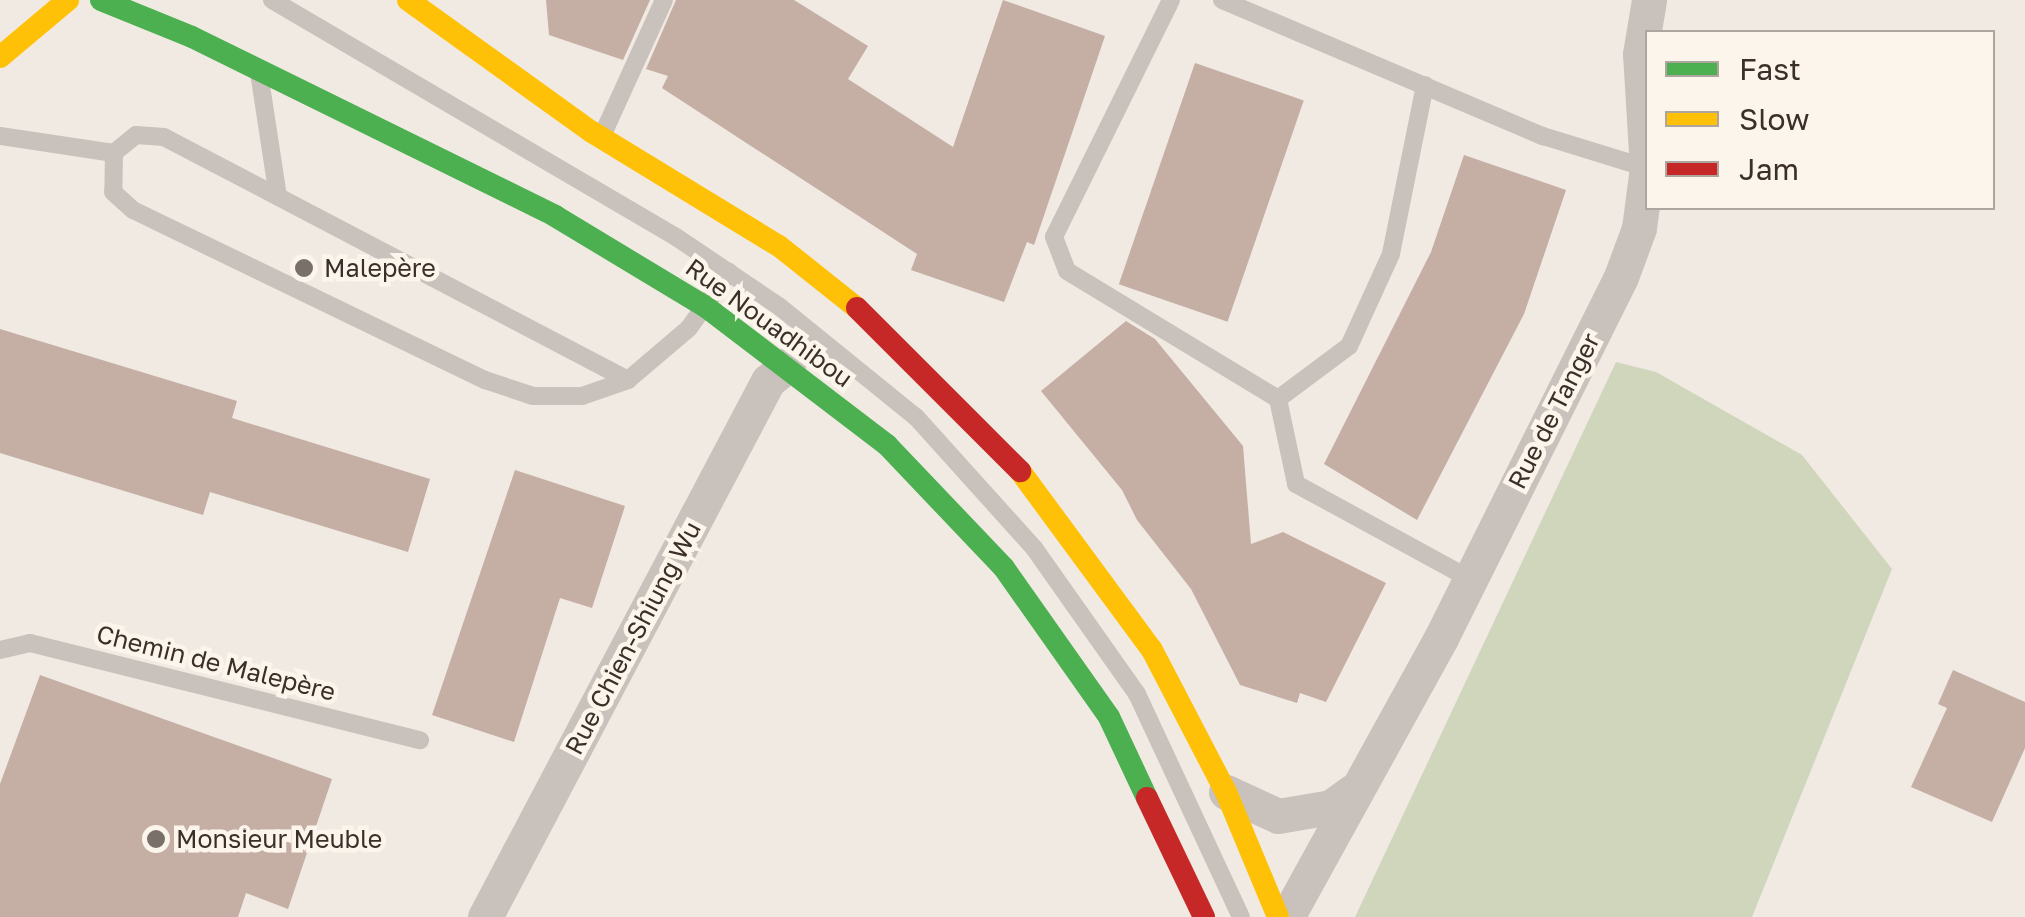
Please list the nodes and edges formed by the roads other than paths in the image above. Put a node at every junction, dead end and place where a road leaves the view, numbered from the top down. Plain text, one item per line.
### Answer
1 (68, 0) edge
2 (101, 0) edge
3 (272, 0) edge
4 (408, 0) edge
5 (664, 0) edge
6 (1171, 0) edge
7 (1222, 0) edge
8 (1649, 0) edge
9 (0, 57) edge
10 (258, 68) junction
11 (1424, 86) junction
12 (1645, 135) edge
13 (0, 136) edge
14 (602, 138) junction
15 (114, 153) junction
16 (1645, 167) edge
17 (1645, 183) edge
18 (278, 196) junction
19 (729, 272) junction
20 (706, 307) junction
21 (788, 365) junction
22 (628, 380) junction
23 (1278, 398) junction
24 (1470, 579) junction
25 (0, 650) edge
26 (420, 740) dead end
27 (1226, 792) junction
28 (1352, 792) junction
29 (485, 917) edge
30 (1204, 917) edge
31 (1241, 917) edge
32 (1278, 917) edge
33 (1287, 917) edge

1 - 9 street
2 - 10 street, Rue Nouadhibou
3 - 19 lane, Rue Nouadhibou
4 - 14 street
5 - 14 lane
6 - 23 lane
7 - 11 lane
8 - 12 street, Rue de Tanger
10 - 18 lane
10 - 20 street, Rue Nouadhibou
11 - 16 lane
11 - 23 lane
13 - 15 lane
14 - 27 street
15 - 18 lane
15 - 22 lane
17 - 24 street, Rue de Tanger
18 - 22 lane
19 - 20 lane
19 - 31 lane, Rue Nouadhibou
20 - 21 street, Rue Nouadhibou
20 - 22 lane
21 - 29 street, Rue Chien-Shiung Wu
21 - 30 street, Rue Nouadhibou
23 - 24 lane
24 - 28 street, Rue de Tanger
25 - 26 lane, Chemin de Malepère
27 - 28 street
27 - 32 street
28 - 33 street, Rue de Tanger

